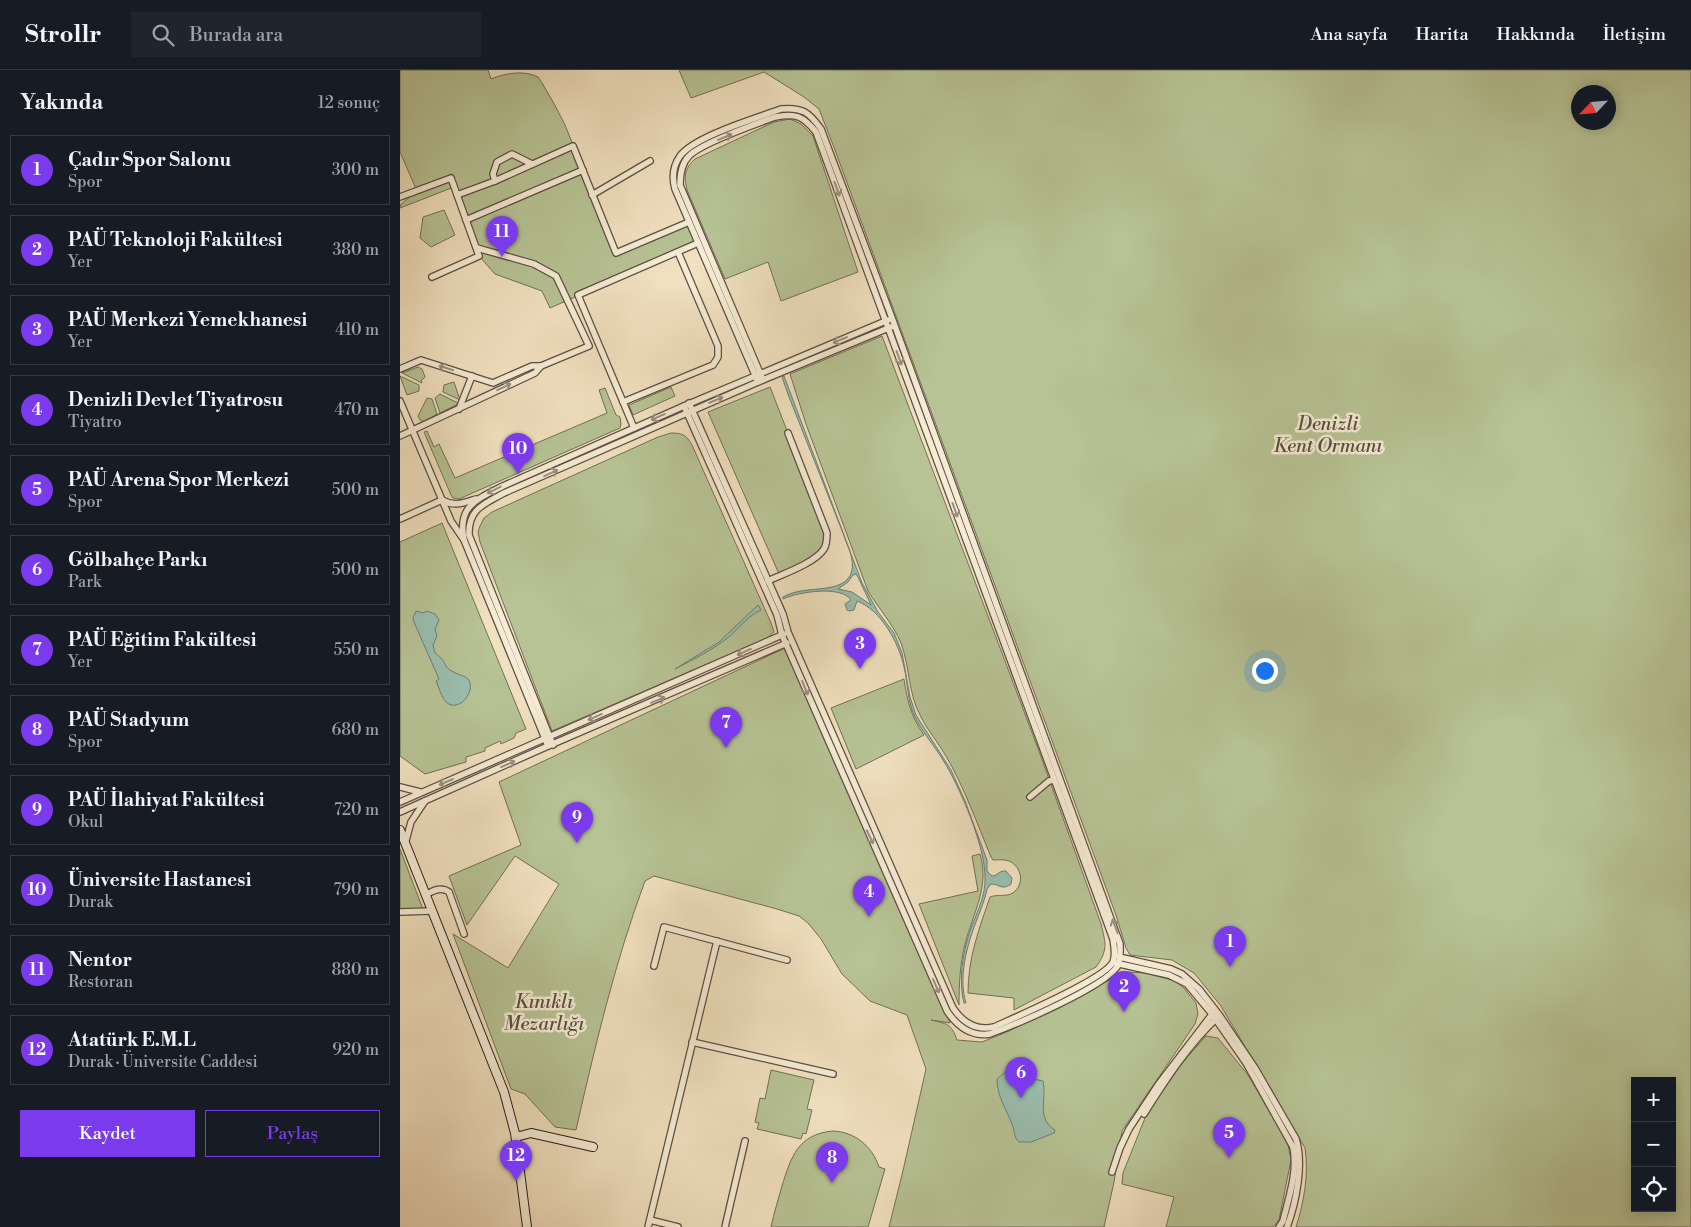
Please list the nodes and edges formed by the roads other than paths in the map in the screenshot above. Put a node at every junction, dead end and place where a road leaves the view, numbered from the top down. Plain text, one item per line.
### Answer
1 (650, 161) dead end
2 (532, 164) junction
3 (583, 170) junction
4 (495, 181) junction
5 (458, 195) junction
6 (592, 195) junction
7 (400, 198) edge
8 (466, 220) junction
9 (689, 222) junction
10 (698, 243) junction
11 (476, 248) junction
12 (678, 252) junction
13 (432, 277) dead end
14 (892, 318) junction
15 (885, 321) junction
16 (895, 326) junction
17 (888, 328) junction
18 (541, 366) junction
19 (400, 369) edge
20 (758, 374) junction
21 (472, 376) junction
22 (760, 381) junction
23 (400, 401) edge
24 (623, 402) junction
25 (686, 405) junction
26 (458, 409) junction
27 (689, 412) junction
28 (634, 428) junction
29 (412, 430) junction
30 (788, 433) dead end
31 (400, 436) edge
32 (477, 499) junction
33 (442, 500) junction
34 (400, 519) edge
35 (464, 540) dead end
36 (768, 581) junction
37 (788, 632) junction
38 (782, 635) junction
39 (792, 641) junction
40 (785, 644) junction
41 (547, 738) junction
42 (550, 745) junction
43 (1054, 780) junction
44 (400, 788) edge
45 (422, 792) junction
46 (1030, 797) dead end
47 (426, 801) junction
48 (400, 802) edge
49 (400, 812) edge
50 (400, 830) edge
51 (405, 844) junction
52 (895, 874) junction
53 (888, 877) junction
54 (425, 895) junction
55 (432, 911) junction
56 (400, 912) edge
57 (464, 934) dead end
58 (717, 941) junction
59 (787, 960) dead end
60 (1116, 960) junction
61 (654, 966) dead end
62 (1216, 1015) junction
63 (692, 1042) junction
64 (833, 1074) dead end
65 (516, 1137) junction
66 (745, 1141) dead end
67 (593, 1147) dead end
68 (650, 1220) junction
69 (526, 1225) edge
70 (648, 1227) edge
71 (678, 1227) edge
72 (725, 1227) edge
73 (1279, 1227) edge
74 (1287, 1227) edge

1 - 6 street
2 - 3 street
2 - 4 street
2 - 4 street
3 - 6 street
3 - 8 street
4 - 5 street
5 - 7 street
5 - 8 street
6 - 9 street
8 - 11 street
9 - 10 street
9 - 14 street
10 - 12 street
10 - 20 street
11 - 13 street
11 - 18 street
12 - 24 street
12 - 24 street
14 - 15 street
14 - 16 street
15 - 17 street
15 -> 20 street
20 -> 15 street
16 - 17 street
60 -> 16 street
17 - 22 street
17 -> 43 street
18 - 21 street
26 -> 18 street
21 -> 19 street
20 - 22 street
20 - 25 street
21 - 26 street
27 -> 22 street
23 - 29 street
24 - 28 street
25 - 27 street
25 -> 28 street
26 - 29 street
27 - 36 street
27 - 38 street
41 -> 27 street
28 -> 32 street
29 - 31 street
29 - 33 street
30 - 36 street
32 - 33 street
32 - 41 street
33 - 34 street
33 - 35 street
36 - 37 street
37 - 38 street
37 - 39 street
38 - 40 street
38 -> 41 street
39 - 40 street
39 - 52 street
42 -> 40 street
40 -> 53 street
41 - 42 street
41 -> 45 street
47 -> 42 street
43 - 46 street
43 - 60 street
44 - 45 street
45 - 48 street
47 - 49 street
47 - 51 street
50 - 51 main road
51 - 54 main road
52 - 53 street
52 - 60 street
53 -> 60 street
54 - 55 main road
54 - 57 street
55 - 56 street
55 - 65 main road
58 - 59 street
58 - 61 street
58 - 63 street
60 - 62 street
62 - 62 street
62 - 73 street
62 - 74 street
63 - 64 street
63 - 68 street
65 - 67 main road
65 - 69 main road
66 - 72 street
68 - 70 street
68 - 71 street

